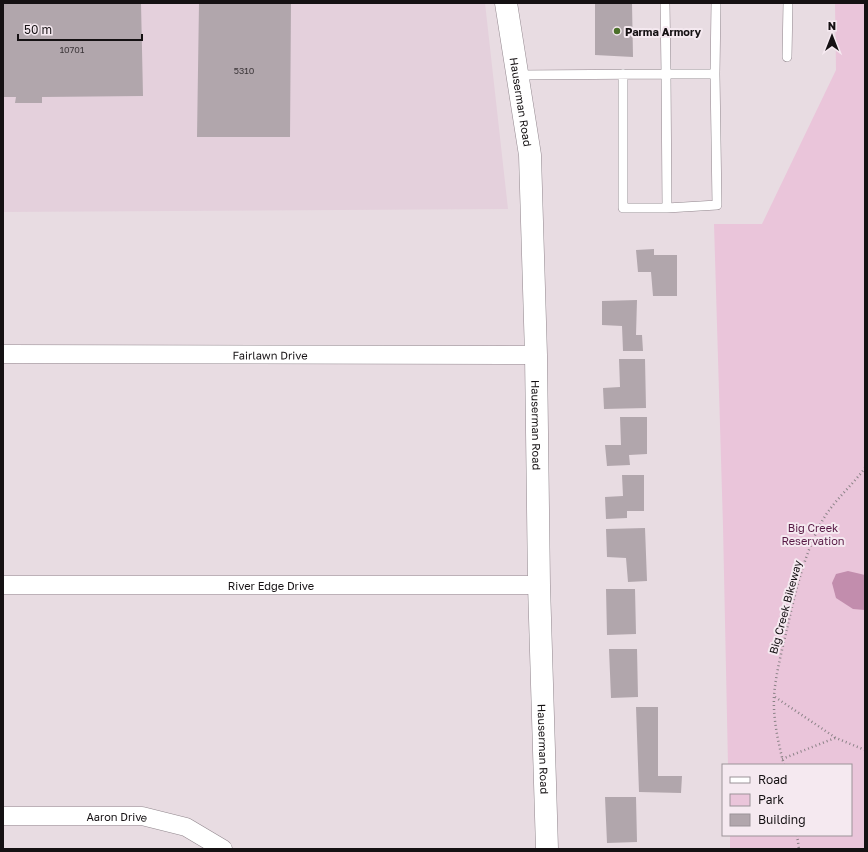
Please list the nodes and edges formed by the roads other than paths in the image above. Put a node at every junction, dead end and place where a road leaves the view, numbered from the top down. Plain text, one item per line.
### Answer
1 (506, 3) edge
2 (665, 3) edge
3 (716, 3) edge
4 (788, 3) edge
5 (787, 57) dead end
6 (623, 74) junction
7 (666, 74) junction
8 (715, 74) junction
9 (518, 75) junction
10 (667, 208) junction
11 (3, 354) edge
12 (536, 355) junction
13 (3, 585) edge
14 (539, 585) junction
15 (3, 816) edge
16 (223, 849) edge
17 (547, 849) edge

1 - 9 main road, Hauserman Road
2 - 7 lane
3 - 8 lane
4 - 5 lane
6 - 7 lane
6 - 9 lane
6 - 10 lane
7 - 8 lane
7 - 10 lane
8 - 10 lane
9 - 12 main road, Hauserman Road
11 - 12 street, Fairlawn Drive
12 - 14 main road, Hauserman Road
13 - 14 street, River Edge Drive
14 - 17 main road, Hauserman Road
15 - 16 street, Aaron Drive

